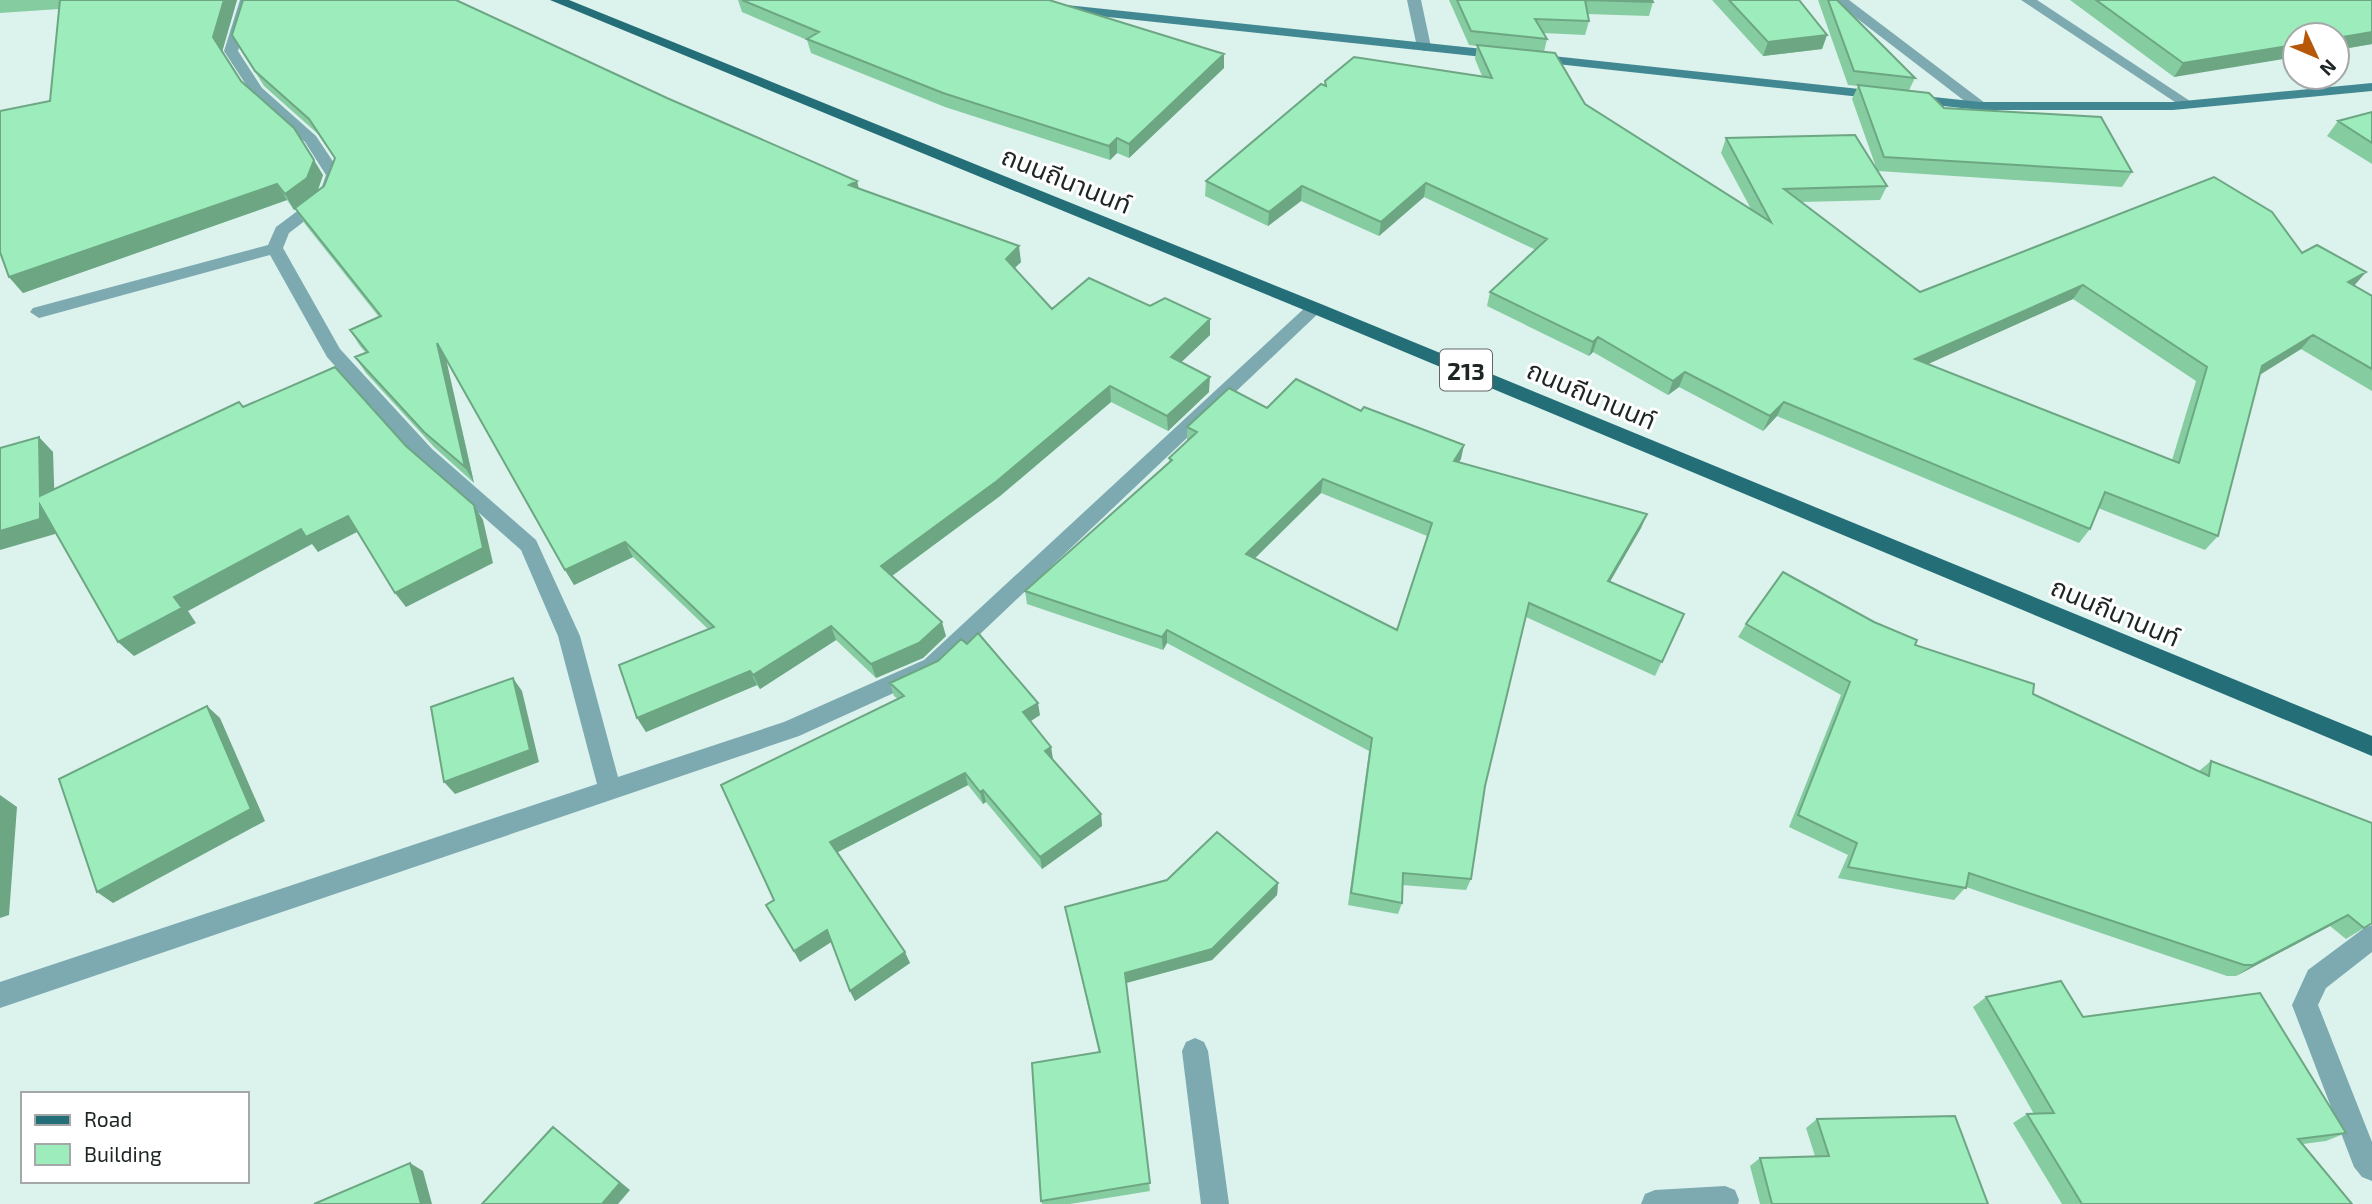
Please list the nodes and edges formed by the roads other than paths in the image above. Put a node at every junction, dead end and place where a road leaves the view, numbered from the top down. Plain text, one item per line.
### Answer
1 (247, 0) edge
2 (557, 0) edge
3 (1414, 0) edge
4 (1840, 0) edge
5 (2028, 0) edge
6 (1037, 6) edge
7 (1424, 47) junction
8 (2372, 87) edge
9 (2189, 105) junction
10 (1980, 106) junction
11 (275, 248) junction
12 (1315, 308) junction
13 (39, 313) dead end
14 (2372, 746) edge
15 (610, 790) junction
16 (2372, 937) edge
17 (0, 995) edge
18 (1195, 1051) dead end
19 (2372, 1167) edge
20 (1725, 1200) dead end
21 (1215, 1204) edge
22 (1655, 1204) edge

1 - 11 street
2 - 12 main road, ถนนถีนานนท์ / 213
3 - 7 street
4 - 10 street
5 - 9 street
6 - 7 street
7 - 10 street
8 - 9 street
9 - 10 street
11 - 13 street
11 - 15 street
12 - 14 main road, ถนนถีนานนท์ / 213
12 - 15 street
15 - 17 street
16 - 19 street
18 - 21 street
20 - 22 street

